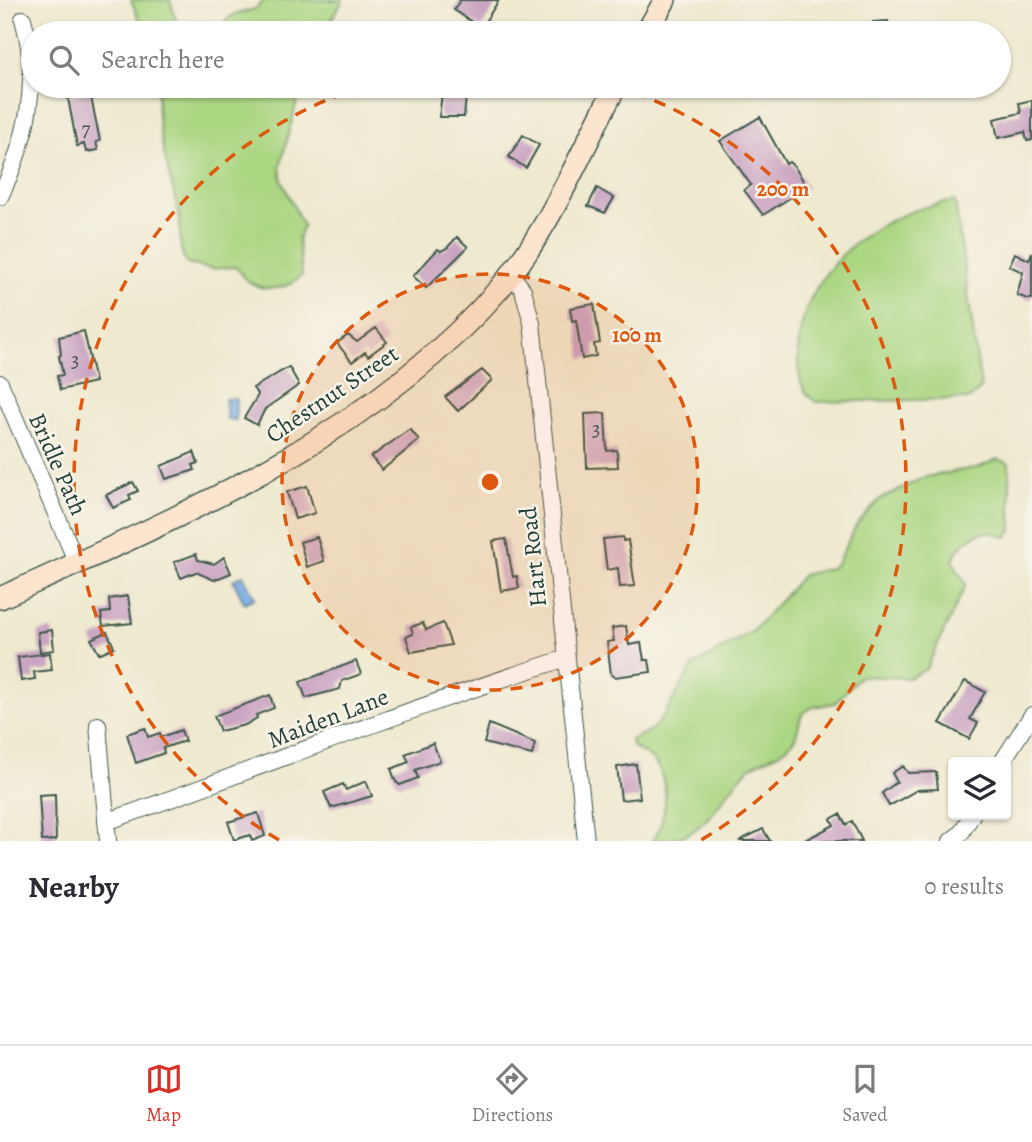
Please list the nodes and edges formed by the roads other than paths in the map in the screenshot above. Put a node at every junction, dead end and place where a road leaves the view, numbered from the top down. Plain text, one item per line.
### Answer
1 (665, 0) edge
2 (653, 21) edge
3 (30, 98) edge
4 (611, 98) edge
5 (0, 197) edge
6 (510, 273) junction
7 (0, 383) edge
8 (76, 563) junction
9 (0, 598) edge
10 (566, 658) junction
11 (1032, 715) edge
12 (98, 725) dead end
13 (1005, 757) edge
14 (969, 820) edge
15 (106, 822) junction
16 (108, 841) edge
17 (586, 841) edge
18 (951, 841) edge

1 - 2 street
3 - 5 street
4 - 6 street, Chestnut Street
6 - 8 street, Chestnut Street
6 - 10 street, Hart Road
7 - 8 street, Bridle Path
8 - 9 street, Chestnut Street
10 - 15 street, Maiden Lane
10 - 17 street, Hart Road
11 - 13 street
12 - 15 street
14 - 18 street
15 - 16 street

